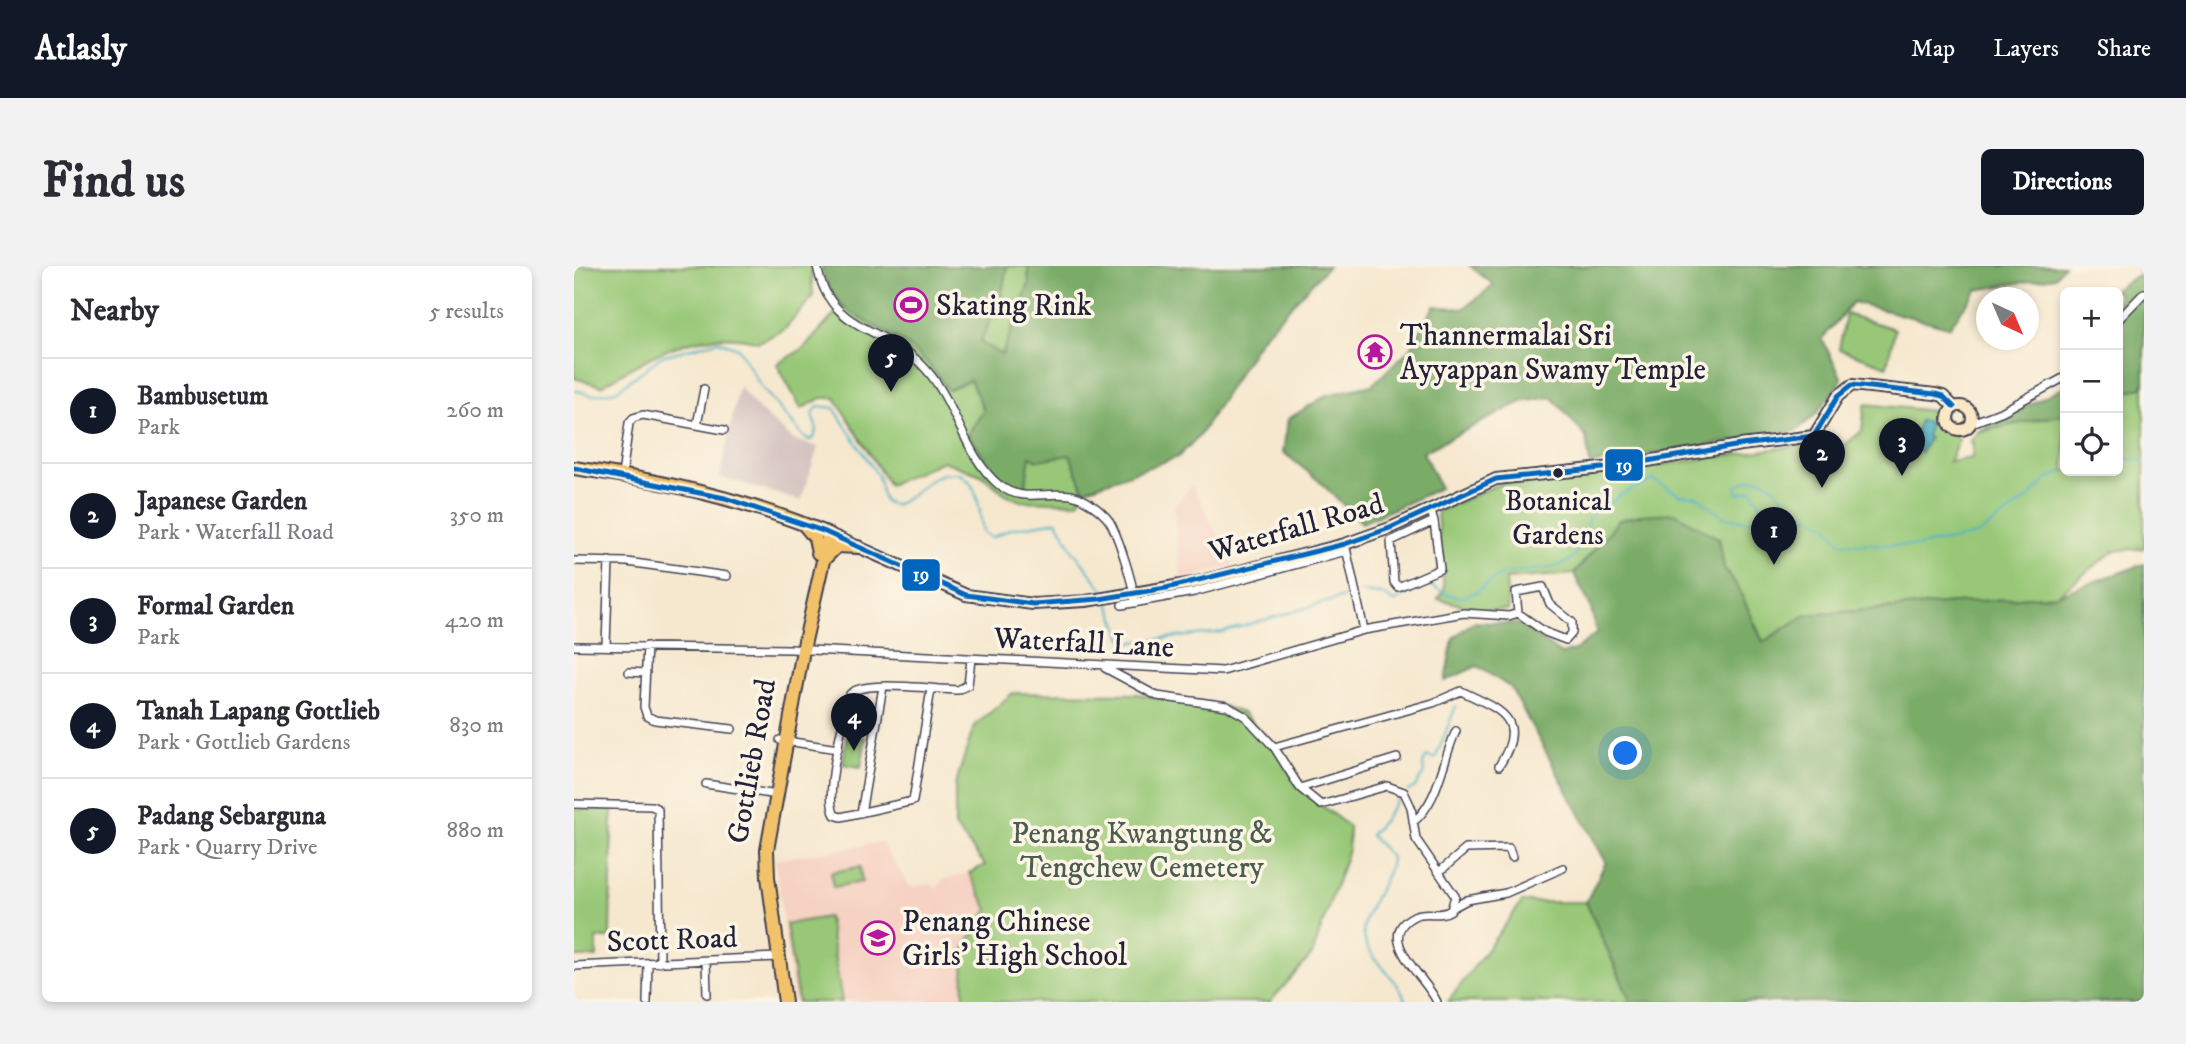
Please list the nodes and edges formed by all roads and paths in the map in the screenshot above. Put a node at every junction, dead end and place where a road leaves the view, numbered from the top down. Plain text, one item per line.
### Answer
1 (817, 266) edge
2 (2144, 293) edge
3 (2123, 315) edge
4 (2060, 380) edge
5 (704, 388) dead end
6 (1954, 407) junction
7 (1972, 423) junction
8 (696, 425) junction
9 (724, 430) dead end
10 (574, 468) edge
11 (622, 477) junction
12 (1430, 508) junction
13 (1434, 521) junction
14 (803, 524) junction
15 (826, 533) junction
16 (858, 547) junction
17 (1346, 547) junction
18 (820, 559) junction
19 (574, 561) edge
20 (609, 561) junction
21 (727, 576) dead end
22 (1135, 598) junction
23 (1122, 605) dead end
24 (1518, 613) junction
25 (1364, 630) junction
26 (607, 645) junction
27 (574, 646) edge
28 (647, 646) junction
29 (800, 650) junction
30 (971, 659) junction
31 (1104, 668) junction
32 (629, 672) dead end
33 (646, 673) junction
34 (883, 687) junction
35 (931, 689) junction
36 (732, 729) dead end
37 (1456, 731) dead end
38 (784, 740) junction
39 (1274, 747) junction
40 (838, 749) junction
41 (1397, 758) dead end
42 (1499, 766) dead end
43 (706, 784) dead end
44 (1300, 788) junction
45 (771, 794) junction
46 (574, 804) edge
47 (861, 813) junction
48 (1413, 822) junction
49 (1512, 857) dead end
50 (1563, 868) dead end
51 (1439, 872) junction
52 (1455, 896) junction
53 (1467, 900) junction
54 (1454, 906) junction
55 (776, 958) junction
56 (706, 961) junction
57 (648, 963) junction
58 (660, 963) junction
59 (574, 966) edge
60 (707, 994) dead end
61 (647, 1002) edge
62 (780, 1002) edge
63 (785, 1002) edge
64 (1437, 1002) edge

1 - 22 street
2 - 3 street
4 - 7 street
5 - 8 street
6 - 7 street
6 - 7 street
6 - 12 street, Waterfall Road
8 - 9 street
8 - 11 street
10 - 11 main road
11 - 14 main road
12 - 13 street
12 - 17 street, Waterfall Road
13 - 13 street
14 - 15 main road
14 - 18 main road
15 - 16 street
15 - 18 main road, Gottlieb Road
16 - 18 main road
16 - 22 street, Waterfall Road
17 - 22 street, Waterfall Road
17 - 25 street
18 - 29 main road, Gottlieb Road
19 - 20 street
20 - 21 street
20 - 26 street
22 - 23 street, Waterfall Lane
24 - 24 street
24 - 25 street, Waterfall Lane
25 - 31 street, Waterfall Lane
26 - 27 street, Waterfall Lane
26 - 28 street, Waterfall Lane
28 - 29 street, Waterfall Lane
28 - 33 street
29 - 30 street, Waterfall Lane
29 - 38 main road, Gottlieb Road
30 - 31 street, Waterfall Lane
30 - 35 street
31 - 39 street
32 - 33 street
33 - 36 street
34 - 35 street
34 - 40 street
34 - 47 street
35 - 47 street
37 - 48 street
38 - 40 street
38 - 45 main road, Gottlieb Road
38 - 55 main road, Gottlieb Road
39 - 42 street
39 - 44 street
40 - 47 street
41 - 44 street
43 - 45 street
44 - 48 street
45 - 55 main road, Gottlieb Road
46 - 58 street
48 - 51 street
49 - 51 street
50 - 53 street
51 - 52 street
52 - 53 street
52 - 54 street
53 - 54 street
54 - 64 street
55 - 56 street, Scott Road
55 - 62 main road, Gottlieb Road
55 - 63 main road, Gottlieb Road
56 - 58 street, Scott Road
56 - 60 street
57 - 58 street, Scott Road
57 - 59 street, Scott Road
57 - 61 street

